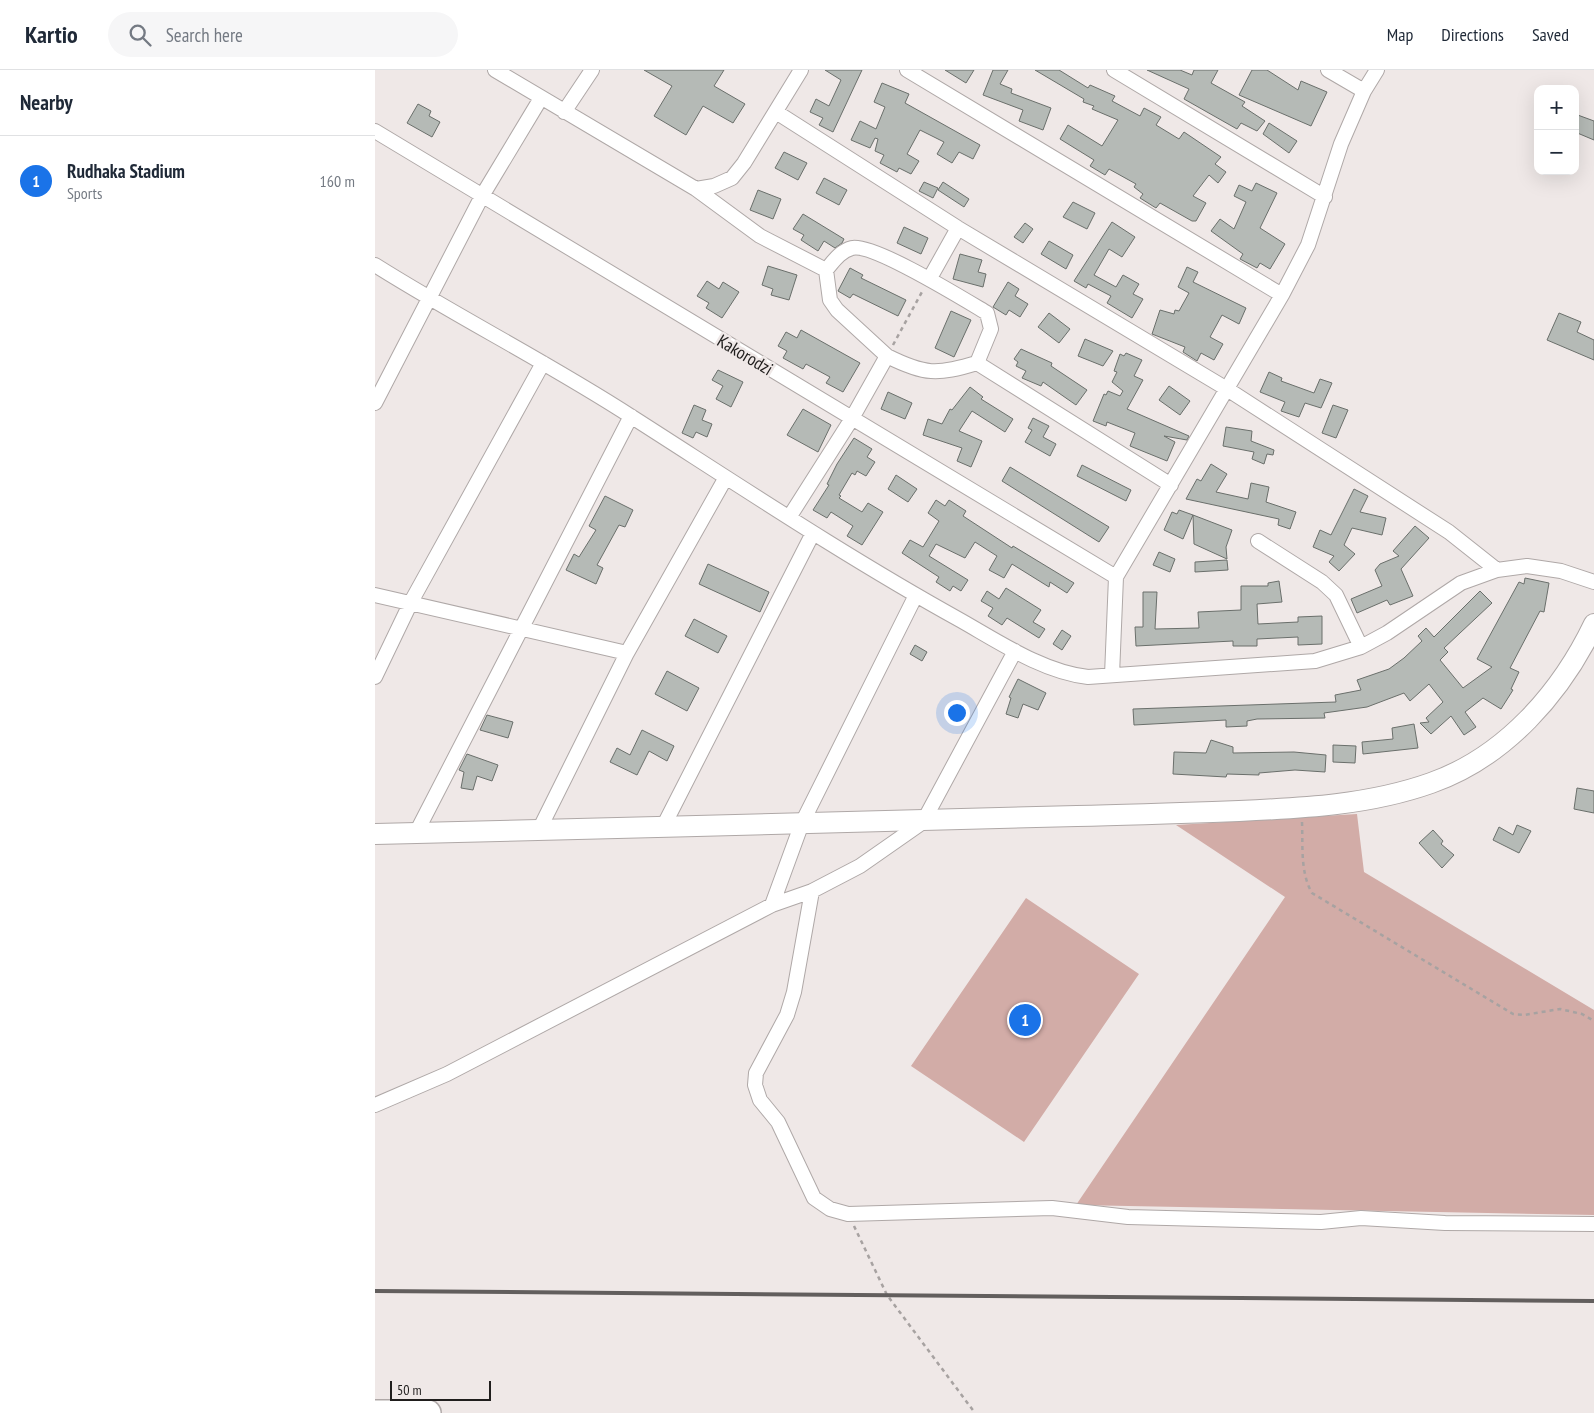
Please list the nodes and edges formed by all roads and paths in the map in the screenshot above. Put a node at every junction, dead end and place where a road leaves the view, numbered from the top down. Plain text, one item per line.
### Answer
1 (495, 70) edge
2 (592, 70) edge
3 (801, 70) edge
4 (907, 70) edge
5 (1114, 70) edge
6 (1328, 70) edge
7 (1377, 70) edge
8 (1364, 92) junction
9 (541, 98) junction
10 (564, 112) junction
11 (776, 112) junction
12 (375, 130) edge
13 (695, 189) junction
14 (482, 196) junction
15 (1325, 197) junction
16 (958, 228) junction
17 (375, 266) edge
18 (825, 270) junction
19 (930, 278) junction
20 (1282, 295) junction
21 (428, 298) junction
22 (887, 356) junction
23 (543, 363) junction
24 (977, 363) junction
25 (1227, 389) junction
26 (375, 403) edge
27 (631, 416) junction
28 (851, 420) junction
29 (725, 478) junction
30 (1171, 486) junction
31 (789, 516) junction
32 (813, 533) junction
33 (1258, 541) dead end
34 (1497, 570) junction
35 (1115, 577) junction
36 (1594, 582) edge
37 (375, 595) edge
38 (916, 595) junction
39 (411, 602) junction
40 (1594, 624) edge
41 (522, 628) junction
42 (1361, 647) junction
43 (1015, 651) junction
44 (627, 653) junction
45 (1112, 674) junction
46 (375, 677) edge
47 (1301, 808) junction
48 (923, 822) junction
49 (802, 823) junction
50 (663, 827) junction
51 (539, 830) junction
52 (416, 833) junction
53 (375, 834) edge
54 (812, 890) junction
55 (772, 905) junction
56 (1594, 1021) edge
57 (375, 1105) edge
58 (848, 1214) junction
59 (1594, 1224) edge
60 (375, 1413) edge
61 (428, 1413) edge
62 (975, 1413) edge

1 - 9 street
2 - 10 street
3 - 11 street
4 - 20 street
5 - 15 street
6 - 8 street
7 - 8 street
8 - 15 street
9 - 10 street
9 - 14 street
10 - 13 street
11 - 13 street
11 - 16 street
12 - 14 street, Kakorodzi
13 - 18 street
14 - 21 street
14 - 28 street, Kakorodzi
15 - 20 street
16 - 19 street
16 - 25 street
17 - 21 street
18 - 19 street
18 - 22 street
19 - 22 path
19 - 24 street
20 - 25 street
21 - 23 street
21 - 26 street
22 - 24 street
22 - 28 street
23 - 27 street
23 - 39 street
24 - 30 street
25 - 30 street
25 - 34 street
27 - 29 street
27 - 41 street
28 - 31 street
28 - 35 street, Kakorodzi
29 - 31 street
29 - 44 street
30 - 35 street
31 - 32 street
32 - 38 street
32 - 50 street
33 - 42 street
34 - 36 street
34 - 42 street
35 - 45 street
37 - 39 street
38 - 43 street
38 - 49 street
39 - 41 street
39 - 46 street
40 - 47 street
41 - 44 street
41 - 52 street
42 - 45 street
43 - 45 street
43 - 48 street
44 - 51 street
47 - 48 street
47 - 56 path
48 - 49 street
48 - 54 street
49 - 50 street
49 - 55 street
50 - 51 street
51 - 52 street
52 - 53 street
54 - 55 street
54 - 58 street
55 - 57 street
58 - 59 street
58 - 62 path
60 - 61 highway

